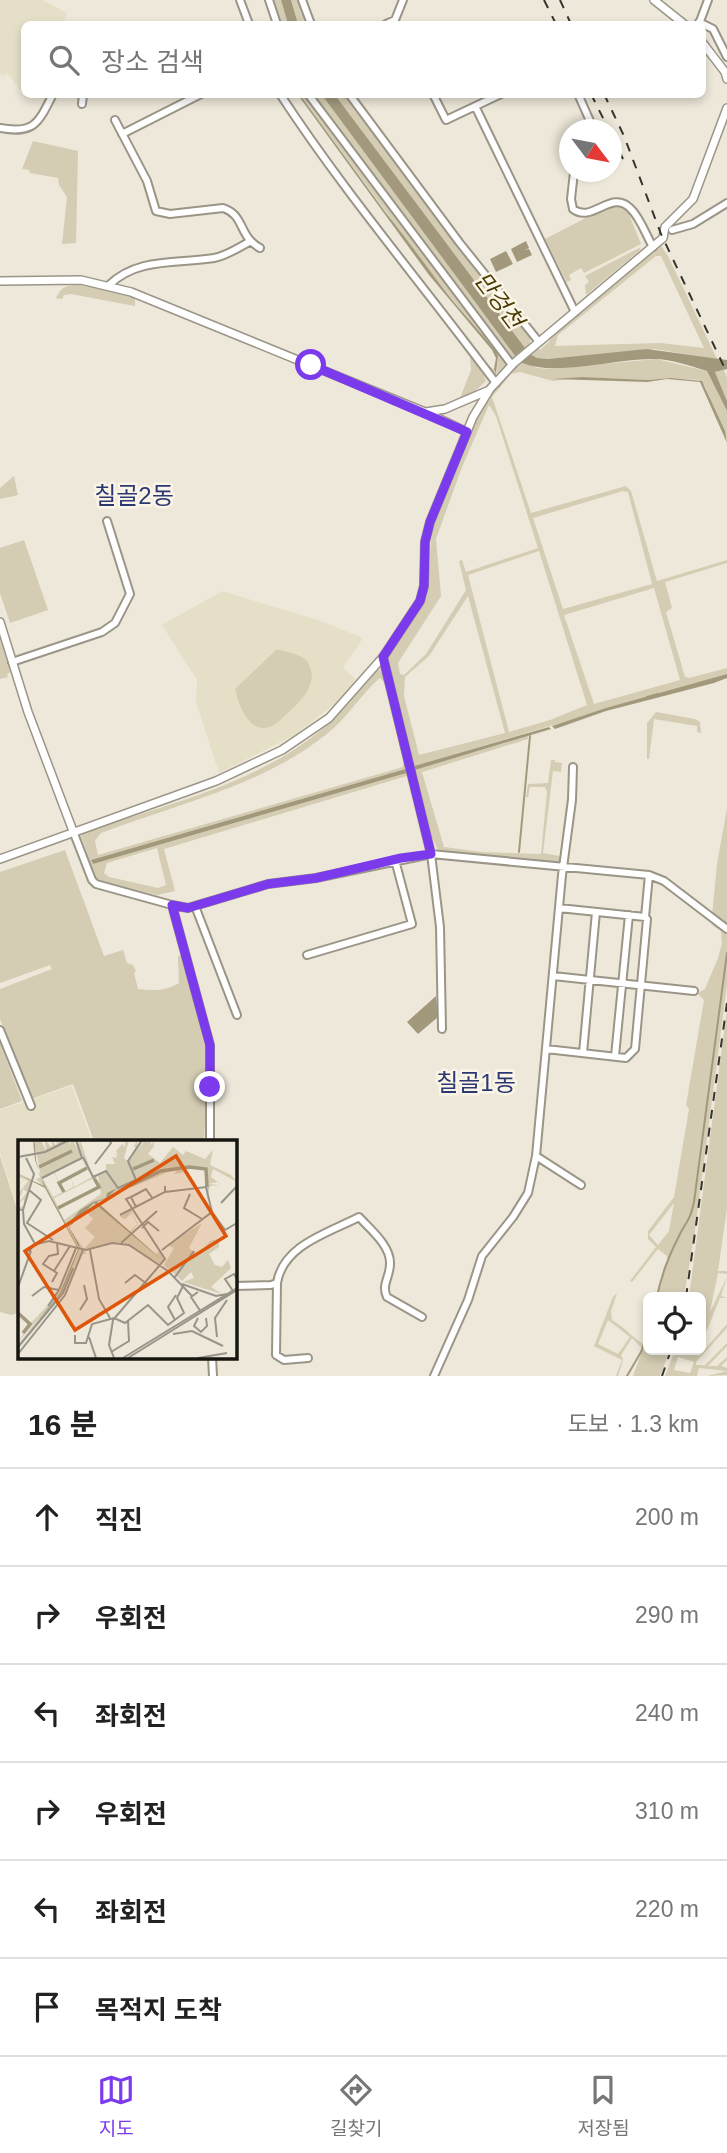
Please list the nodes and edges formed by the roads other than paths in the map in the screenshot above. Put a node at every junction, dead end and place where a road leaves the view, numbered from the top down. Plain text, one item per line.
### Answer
1 (240, 0) edge
2 (269, 0) edge
3 (302, 0) edge
4 (403, 0) edge
5 (654, 0) edge
6 (708, 0) edge
7 (248, 21) edge
8 (276, 21) edge
9 (310, 21) edge
10 (393, 21) edge
11 (680, 21) edge
12 (700, 21) edge
13 (706, 26) edge
14 (706, 47) edge
15 (727, 57) edge
16 (727, 79) edge
17 (51, 98) edge
18 (82, 98) edge
19 (193, 98) edge
20 (283, 98) edge
21 (311, 98) edge
22 (352, 98) edge
23 (435, 98) edge
24 (495, 98) edge
25 (580, 98) edge
26 (82, 104) dead end
27 (476, 108) junction
28 (727, 108) edge
29 (589, 119) edge
30 (115, 120) dead end
31 (0, 128) edge
32 (122, 134) junction
33 (573, 182) edge
34 (727, 203) edge
35 (672, 230) dead end
36 (249, 242) junction
37 (653, 247) junction
38 (260, 248) dead end
39 (0, 281) edge
40 (109, 285) junction
41 (575, 312) junction
42 (536, 344) junction
43 (513, 364) junction
44 (496, 383) junction
45 (489, 389) junction
46 (425, 412) junction
47 (467, 432) junction
48 (107, 521) dead end
49 (0, 622) edge
50 (383, 657) junction
51 (12, 662) junction
52 (573, 767) dead end
53 (73, 831) junction
54 (431, 854) junction
55 (0, 859) edge
56 (395, 860) junction
57 (563, 867) junction
58 (649, 876) junction
59 (172, 905) junction
60 (195, 906) junction
61 (559, 908) junction
62 (596, 912) junction
63 (629, 915) junction
64 (645, 917) junction
65 (727, 929) edge
66 (307, 955) dead end
67 (552, 976) junction
68 (590, 980) junction
69 (621, 983) junction
70 (640, 985) junction
71 (694, 991) dead end
72 (237, 1015) dead end
73 (442, 1029) dead end
74 (0, 1030) edge
75 (546, 1049) junction
76 (583, 1053) junction
77 (615, 1056) junction
78 (32, 1106) dead end
79 (210, 1140) edge
80 (536, 1156) junction
81 (581, 1185) dead end
82 (277, 1283) junction
83 (236, 1286) edge
84 (422, 1317) dead end
85 (212, 1358) edge
86 (308, 1358) dead end
87 (213, 1376) edge
88 (434, 1376) edge

1 - 7 street
2 - 8 street
3 - 9 street
4 - 10 street
5 - 11 street
6 - 12 street
13 - 15 street
14 - 16 street
17 - 31 street
18 - 26 street
19 - 32 street
20 - 44 street
21 - 43 street
22 - 42 street
23 - 27 street
24 - 27 street
25 - 29 street
27 - 41 street
28 - 37 street
30 - 32 street
32 - 36 street
33 - 37 street
34 - 35 street
36 - 38 street
36 - 40 street
37 - 41 street
39 - 40 street
40 - 46 street
41 - 42 street
42 - 43 street
43 - 44 street
44 - 45 street
45 - 46 street
45 - 47 street
46 - 47 street
47 - 50 street
48 - 51 street
49 - 51 street
50 - 53 street
50 - 54 street
51 - 53 street
52 - 57 street
53 - 55 street
53 - 59 street
54 - 56 street
54 - 57 street
54 - 73 street
56 - 60 street
56 - 66 street
57 - 58 street
57 - 61 street
58 - 64 street
58 - 65 street
59 - 60 street
59 - 79 street
60 - 72 street
61 - 62 street
61 - 67 street
62 - 63 street
62 - 68 street
63 - 64 street
63 - 69 street
64 - 70 street
67 - 68 street
67 - 75 street
68 - 69 street
68 - 76 street
69 - 70 street
69 - 77 street
70 - 71 street
70 - 77 street
74 - 78 street
75 - 76 street
75 - 80 street
76 - 77 street
80 - 81 street
80 - 88 street
82 - 83 street
82 - 84 street
82 - 86 street
85 - 87 street

